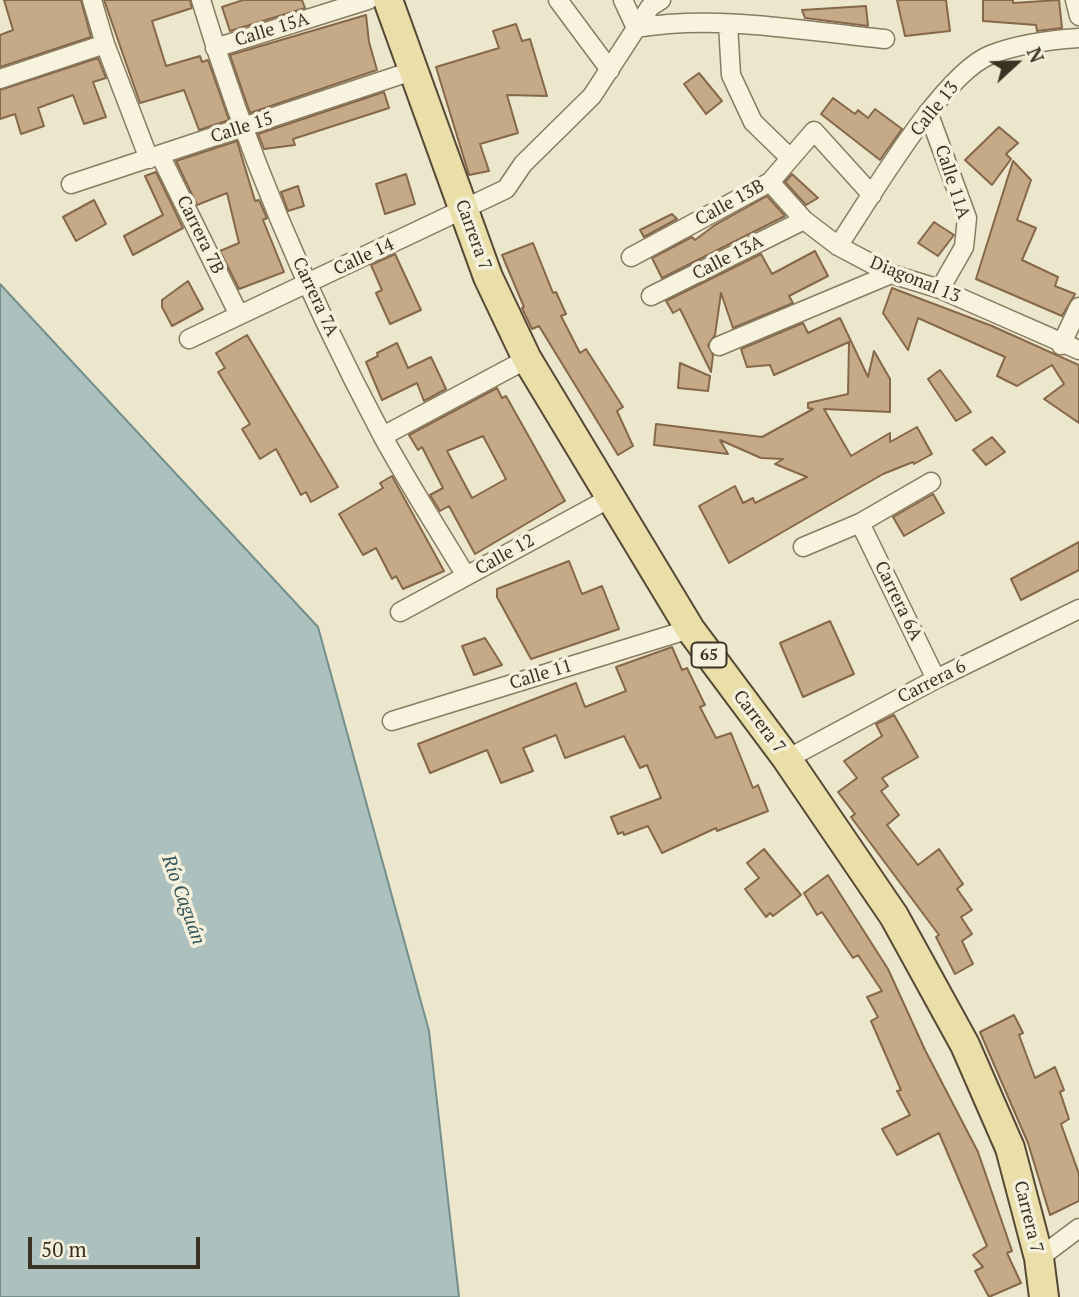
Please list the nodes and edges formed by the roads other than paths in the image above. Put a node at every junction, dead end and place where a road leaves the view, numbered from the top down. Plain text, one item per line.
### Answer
1 (92, 0) edge
2 (201, 0) edge
3 (368, 0) edge
4 (388, 0) edge
5 (558, 0) edge
6 (623, 0) edge
7 (661, 0) edge
8 (1075, 0) edge
9 (1079, 16) edge
10 (728, 24) junction
11 (636, 28) junction
12 (1079, 38) edge
13 (885, 39) dead end
14 (105, 44) junction
15 (215, 48) junction
16 (412, 71) junction
17 (610, 71) junction
18 (0, 79) edge
19 (928, 112) junction
20 (243, 128) junction
21 (155, 157) junction
22 (790, 158) junction
23 (770, 182) junction
24 (71, 184) dead end
25 (873, 195) junction
26 (463, 210) junction
27 (804, 220) junction
28 (838, 246) junction
29 (631, 257) dead end
30 (891, 274) junction
31 (306, 284) junction
32 (940, 289) junction
33 (651, 296) dead end
34 (1079, 307) edge
35 (239, 315) junction
36 (189, 339) dead end
37 (1061, 345) junction
38 (719, 346) dead end
39 (1079, 350) edge
40 (527, 359) junction
41 (383, 436) junction
42 (931, 482) dead end
43 (610, 498) junction
44 (860, 523) junction
45 (803, 547) dead end
46 (466, 576) junction
47 (1079, 609) edge
48 (400, 612) dead end
49 (690, 629) junction
50 (936, 679) junction
51 (392, 721) dead end
52 (787, 759) junction
53 (1079, 1228) edge
54 (1039, 1258) junction
55 (1044, 1297) edge

1 - 14 street, Carrera 7B
2 - 15 street, Carrera 7A
3 - 15 street, Calle 15A
4 - 16 main road, Carrera 7 / 65
5 - 17 street
6 - 11 street
7 - 11 street, Calle 14
8 - 9 street
10 - 11 street
10 - 13 street
10 - 22 street
11 - 17 street, Calle 14
12 - 19 street, Calle 13
14 - 18 street
14 - 21 street, Carrera 7B
15 - 20 street, Carrera 7A
16 - 20 street, Calle 15
16 - 26 main road, Carrera 7 / 65
17 - 26 street, Calle 14
19 - 25 street, Calle 13
19 - 32 street, Calle 11A
20 - 21 street, Calle 15
20 - 31 street, Carrera 7A
21 - 24 street, Calle 15
21 - 35 street, Carrera 7B
22 - 23 street, Calle 13B
22 - 25 street, Calle 13B
23 - 27 street, Diagonal 13
23 - 29 street, Calle 13B
25 - 28 street, Calle 13
26 - 31 street, Calle 14
26 - 40 main road, Carrera 7 / 65
27 - 28 street, Diagonal 13
27 - 33 street, Calle 13A
28 - 30 street, Diagonal 13
30 - 32 street, Diagonal 13
30 - 38 street
31 - 35 street, Calle 14
31 - 41 street, Carrera 7A
32 - 37 street, Diagonal 13
34 - 37 street
35 - 36 street, Calle 14
37 - 39 street, Diagonal 13
40 - 41 street
40 - 43 main road, Carrera 7 / 65
41 - 46 street, Carrera 7A
42 - 44 street
43 - 46 street, Calle 12
43 - 49 main road, Carrera 7 / 65
44 - 45 street
44 - 50 street, Carrera 6A
46 - 48 street, Calle 12
47 - 50 street, Carrera 6
49 - 51 street, Calle 11
49 - 52 main road, Carrera 7 / 65
50 - 52 street, Carrera 6
52 - 54 main road, Carrera 7 / 65
53 - 54 street
54 - 55 main road, Carrera 7 / 65

